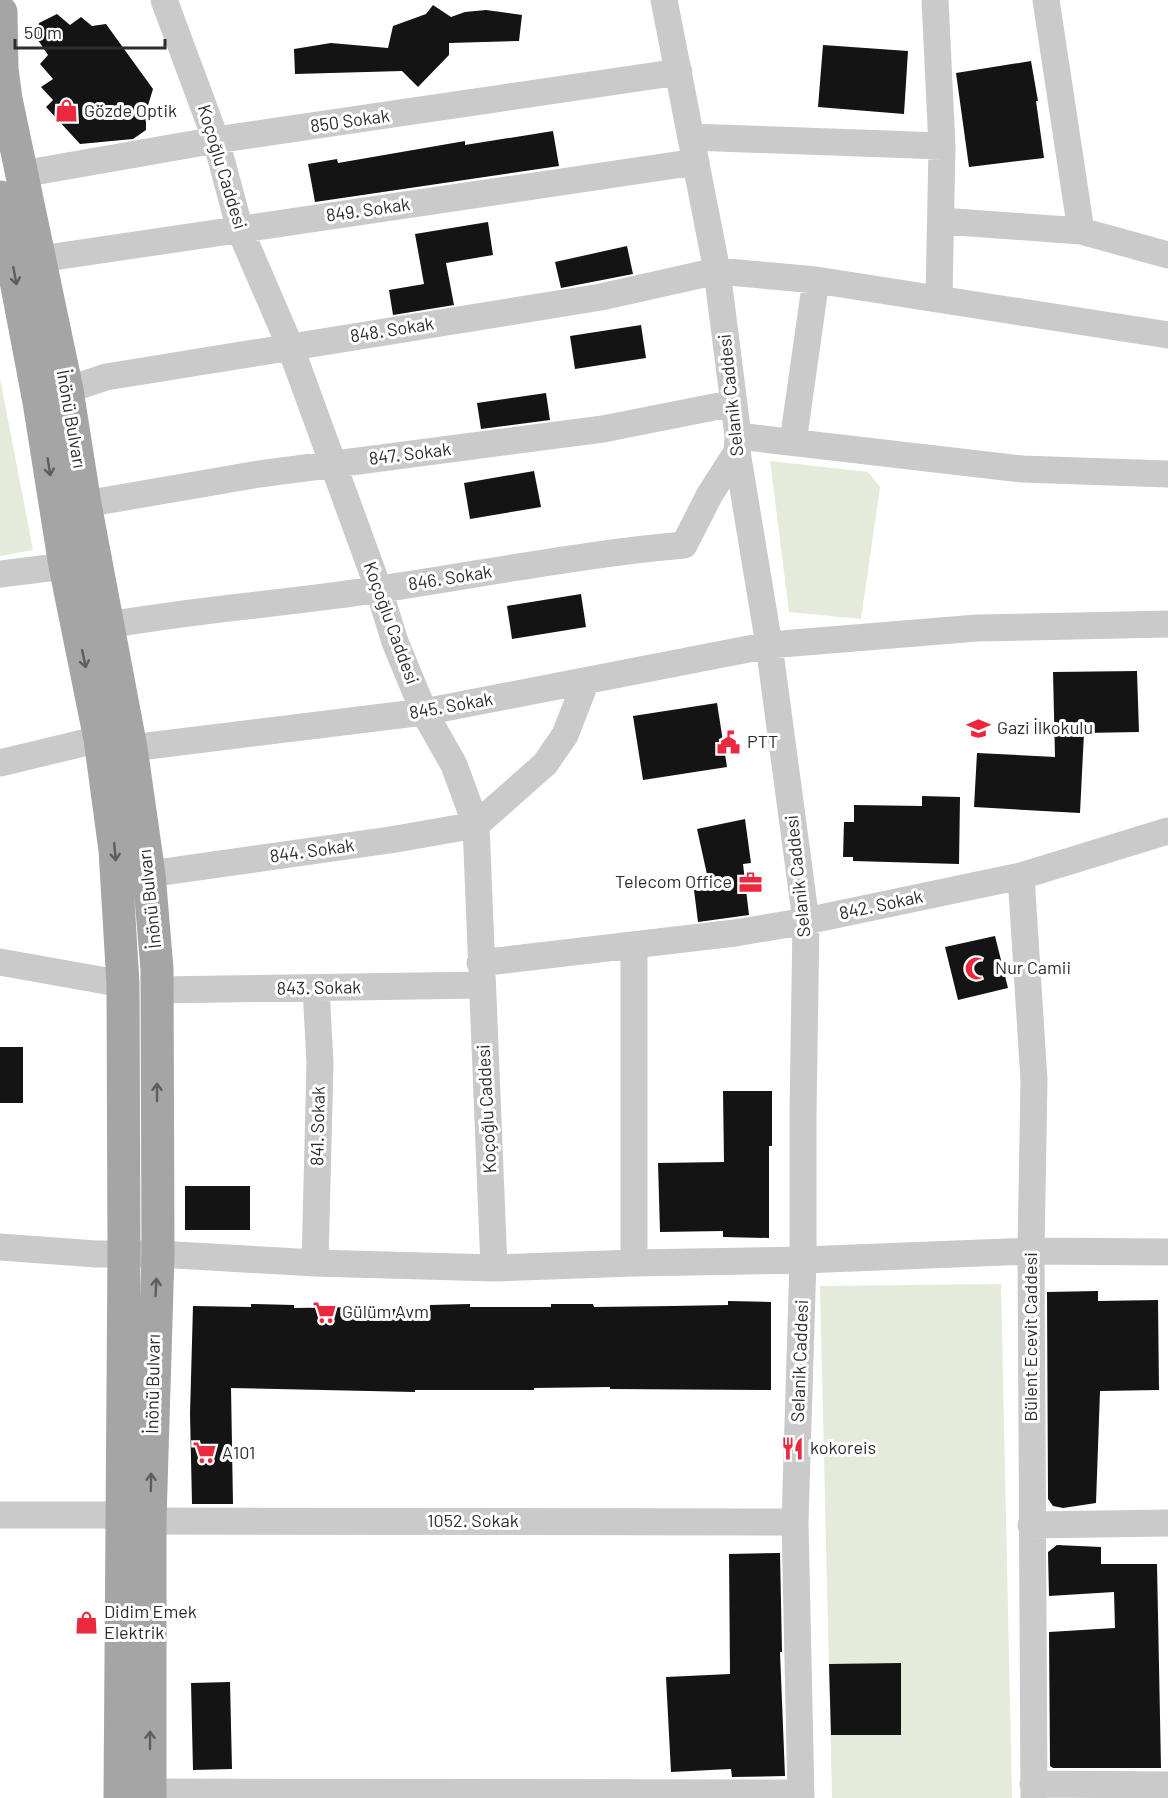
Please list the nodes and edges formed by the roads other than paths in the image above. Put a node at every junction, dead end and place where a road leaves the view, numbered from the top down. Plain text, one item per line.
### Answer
1 (164, 0) edge
2 (664, 0) edge
3 (935, 0) edge
4 (1046, 0) edge
5 (7, 6) edge
6 (679, 72) junction
7 (216, 140) junction
8 (942, 146) junction
9 (694, 149) junction
10 (22, 174) junction
11 (0, 197) edge
12 (942, 221) junction
13 (240, 230) junction
14 (1081, 231) junction
15 (1168, 255) edge
16 (39, 259) junction
17 (717, 271) junction
18 (816, 280) junction
19 (939, 298) junction
20 (1168, 335) edge
21 (290, 346) junction
22 (67, 390) junction
23 (734, 403) junction
24 (793, 442) junction
25 (737, 444) junction
26 (333, 464) junction
27 (1168, 474) edge
28 (85, 504) junction
29 (65, 566) junction
30 (0, 574) edge
31 (379, 590) junction
32 (109, 624) junction
33 (1168, 624) edge
34 (769, 645) junction
35 (586, 681) junction
36 (424, 712) junction
37 (116, 743) junction
38 (0, 763) edge
39 (476, 825) junction
40 (1168, 831) edge
41 (149, 874) junction
42 (1021, 876) junction
43 (806, 921) junction
44 (634, 945) junction
45 (0, 962) edge
46 (481, 974) junction
47 (123, 984) junction
48 (316, 988) junction
49 (156, 990) junction
50 (0, 1247) edge
51 (1031, 1251) junction
52 (1168, 1252) edge
53 (124, 1253) junction
54 (158, 1254) junction
55 (803, 1260) junction
56 (315, 1263) junction
57 (634, 1263) junction
58 (494, 1268) junction
59 (0, 1515) edge
60 (136, 1518) junction
61 (795, 1522) junction
62 (1168, 1523) edge
63 (1031, 1525) junction
64 (1168, 1785) edge
65 (1034, 1791) edge
66 (140, 1796) edge
67 (801, 1796) edge

1 - 7 street, Koçoğlu Caddesi
2 - 6 street, Selanik Caddesi
3 - 8 street
4 - 14 street
5 - 10 main road, İnönü Bulvarı
6 - 7 street, 850 Sokak
6 - 9 street, Selanik Caddesi
7 - 10 street, 850 Sokak
7 - 13 street, Koçoğlu Caddesi
8 - 9 street, 849. Sokak
8 - 12 street
9 - 13 street, 849. Sokak
9 - 17 street, Selanik Caddesi
10 - 16 main road, İnönü Bulvarı
11 -> 29 main road, İnönü Bulvarı
12 - 14 street
12 - 19 street
13 - 16 street, 849. Sokak
13 - 21 street, Koçoğlu Caddesi
14 - 15 street
16 - 22 main road, İnönü Bulvarı
17 - 18 street, 848. Sokak
17 - 21 street, 848. Sokak
17 - 23 street, Selanik Caddesi
18 - 19 street, 848. Sokak
18 - 24 street
19 - 20 street, 848. Sokak
21 - 22 street, 848. Sokak
21 - 26 street, Koçoğlu Caddesi
22 - 28 main road, İnönü Bulvarı
23 - 25 street, Selanik Caddesi
23 - 26 street, 847. Sokak
24 - 25 street
24 - 27 street
25 - 31 street, 846. Sokak
25 - 34 street, Selanik Caddesi
26 - 28 street, 847. Sokak
26 - 31 street, Koçoğlu Caddesi
28 - 32 main road, İnönü Bulvarı
29 - 30 street
29 -> 37 main road, İnönü Bulvarı
31 - 32 street, 846. Sokak
31 - 36 street, Koçoğlu Caddesi
32 - 37 main road, İnönü Bulvarı
33 - 34 street, 845. Sokak
34 - 35 street, 845. Sokak
34 - 43 street, Selanik Caddesi
35 - 36 street, 845. Sokak
35 - 39 street
36 - 37 street, 845. Sokak
36 - 39 street, Koçoğlu Caddesi
37 - 38 street, 845. Sokak
37 - 41 main road, İnönü Bulvarı
37 -> 47 main road, İnönü Bulvarı
39 - 41 street, 844. Sokak
39 - 46 street, Koçoğlu Caddesi
40 - 42 street, 842. Sokak
41 - 49 main road, İnönü Bulvarı
42 - 43 street, 842. Sokak
42 - 51 street, Bülent Ecevit Caddesi
43 - 44 street, 842. Sokak
43 - 55 street, Selanik Caddesi
44 - 46 street, 842. Sokak
44 - 57 street
45 - 47 street
46 - 48 street, 843. Sokak
46 - 58 street, Koçoğlu Caddesi
47 - 53 main road, İnönü Bulvarı
48 - 49 street, 843. Sokak
48 - 56 street, 841. Sokak
54 -> 49 main road, İnönü Bulvarı
50 - 53 street
51 - 52 street
51 - 55 street
51 - 63 street, Bülent Ecevit Caddesi
53 - 54 street
53 - 60 main road, İnönü Bulvarı
54 - 56 street
60 -> 54 main road, İnönü Bulvarı
55 - 57 street
55 - 61 street, Selanik Caddesi
56 - 58 street
57 - 58 street
59 - 60 street, 1052. Sokak
60 - 61 street, 1052. Sokak
60 - 66 main road, İnönü Bulvarı
61 - 67 street, Selanik Caddesi
62 - 63 street
63 - 65 street, Bülent Ecevit Caddesi
64 - 65 street
66 - 67 street

